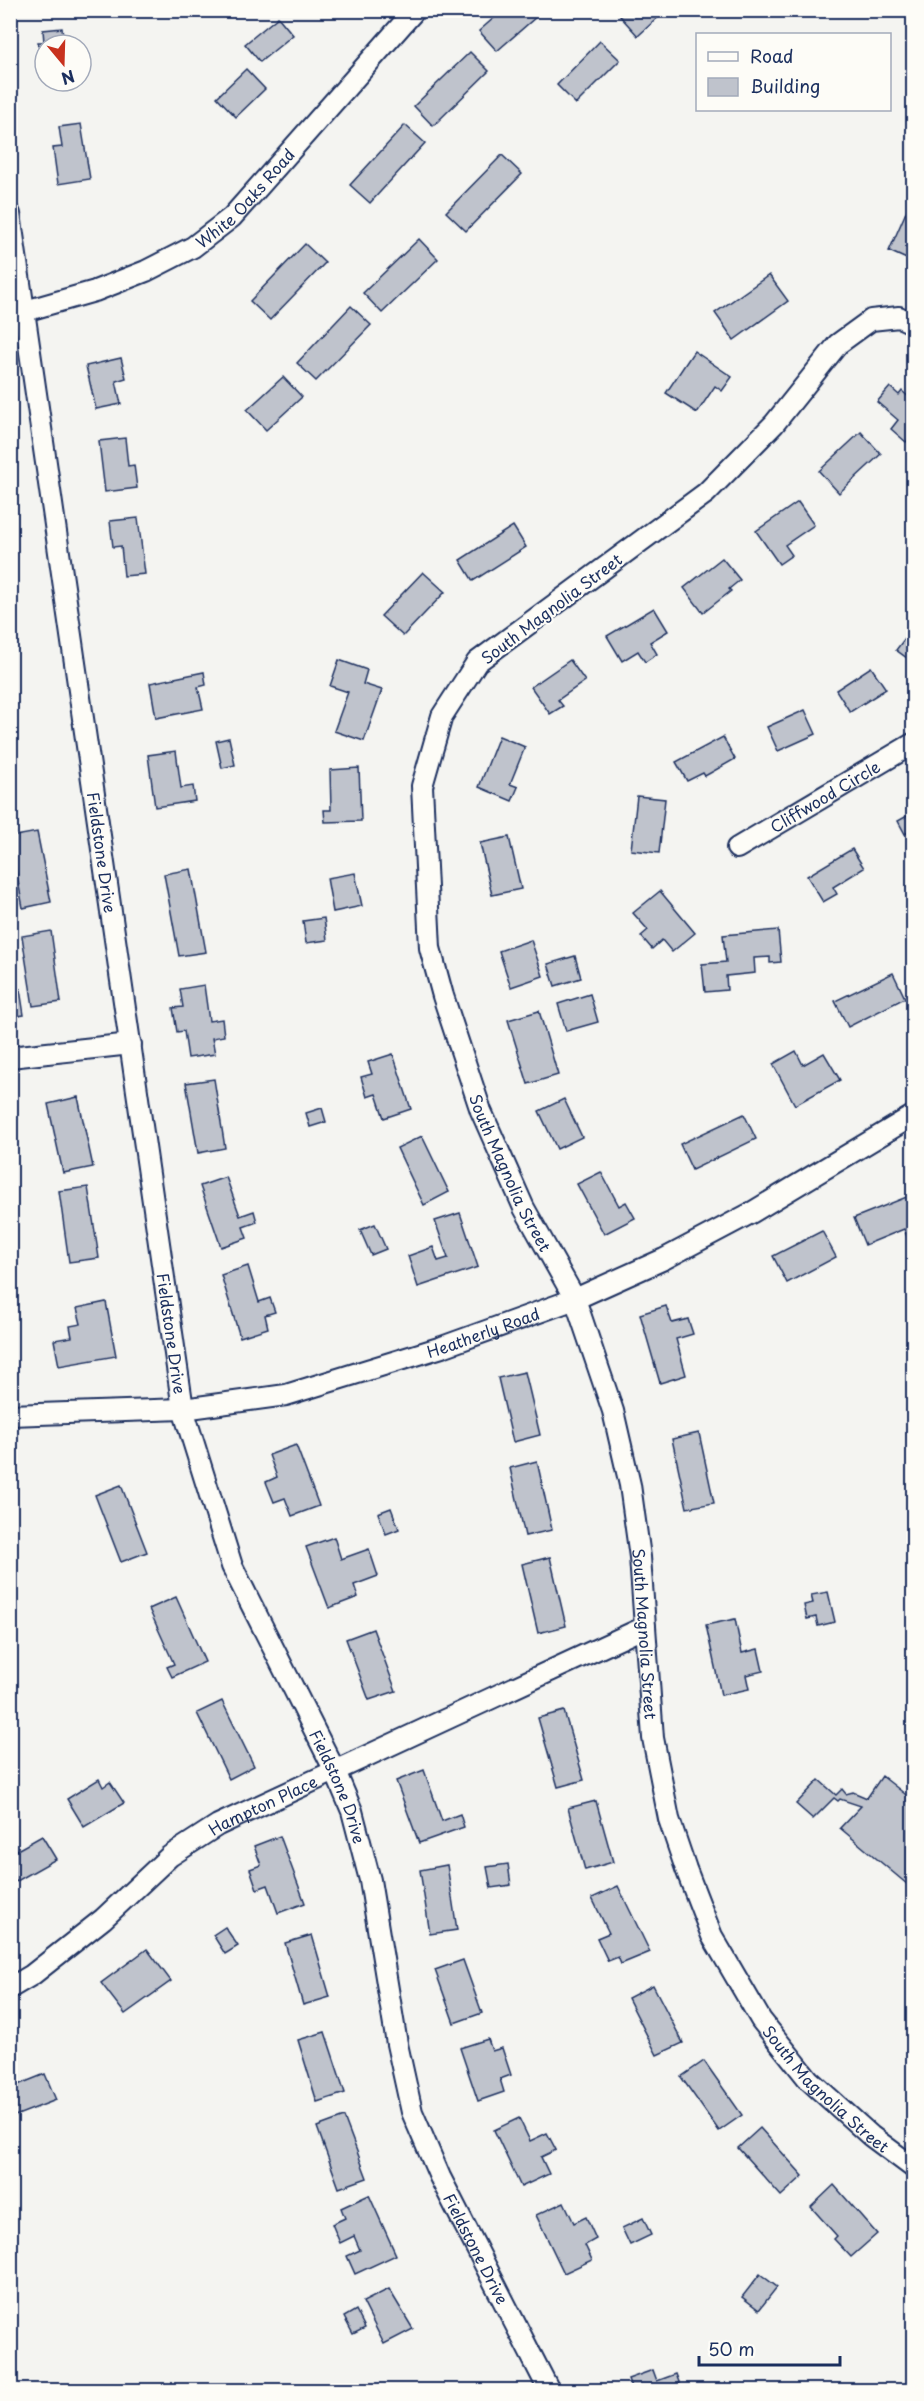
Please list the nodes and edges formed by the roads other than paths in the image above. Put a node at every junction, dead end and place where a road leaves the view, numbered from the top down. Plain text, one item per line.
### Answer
1 (416, 10) edge
2 (10, 214) edge
3 (25, 311) junction
4 (914, 324) edge
5 (19, 332) edge
6 (914, 743) edge
7 (737, 848) dead end
8 (131, 1044) junction
9 (10, 1057) edge
10 (914, 1115) edge
11 (575, 1299) junction
12 (183, 1409) junction
13 (10, 1415) edge
14 (645, 1627) junction
15 (335, 1771) junction
16 (10, 1988) edge
17 (914, 2168) edge
18 (549, 2391) edge

1 - 3 street, White Oaks Road
2 - 3 street, Fieldstone Drive
3 - 5 street, Fieldstone Drive
4 - 11 street, South Magnolia Street
5 - 8 street, Fieldstone Drive
6 - 7 street, Cliffwood Circle
8 - 9 street
8 - 12 street, Fieldstone Drive
10 - 11 street, Heatherly Road
11 - 12 street, Heatherly Road
11 - 14 street, South Magnolia Street
12 - 13 street, Heatherly Road
12 - 15 street, Fieldstone Drive
14 - 15 street, Hampton Place
14 - 17 street, South Magnolia Street
15 - 16 street, Hampton Place
15 - 18 street, Fieldstone Drive

